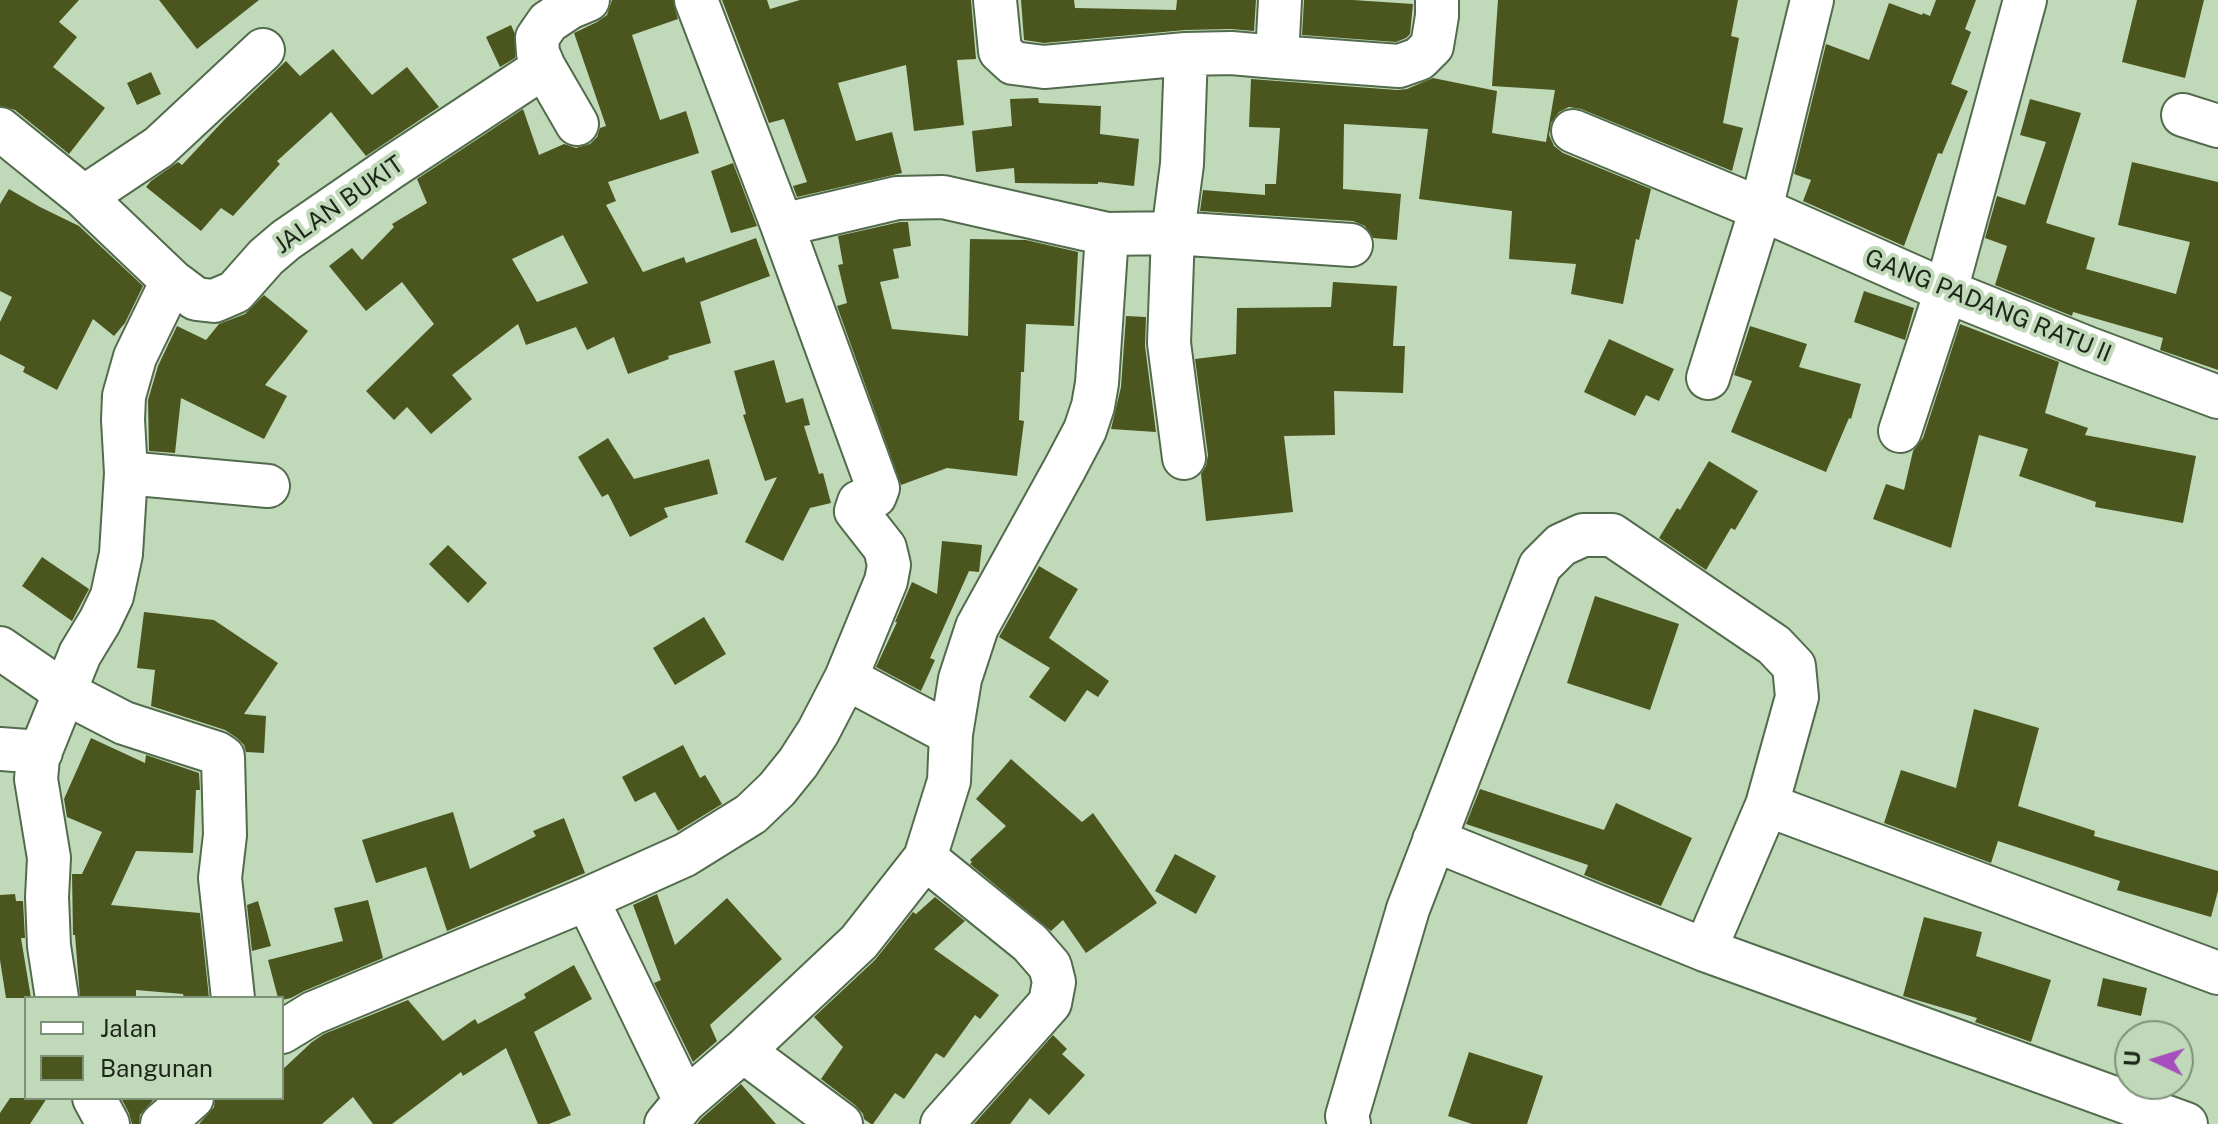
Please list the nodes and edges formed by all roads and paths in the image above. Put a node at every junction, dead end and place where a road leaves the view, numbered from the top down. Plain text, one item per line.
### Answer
1 (588, 0) edge
2 (696, 0) edge
3 (995, 0) edge
4 (1280, 0) edge
5 (1437, 0) edge
6 (1812, 0) edge
7 (2025, 0) edge
8 (263, 50) dead end
9 (1186, 54) junction
10 (1277, 57) junction
11 (544, 67) junction
12 (577, 124) dead end
13 (0, 129) edge
14 (1573, 131) dead end
15 (84, 197) junction
16 (1761, 209) junction
17 (782, 225) junction
18 (1173, 233) junction
19 (1107, 234) junction
20 (1351, 245) dead end
21 (172, 281) junction
22 (1946, 291) junction
23 (1708, 378) dead end
24 (2218, 397) edge
25 (1900, 431) dead end
26 (1184, 458) dead end
27 (126, 473) junction
28 (268, 486) dead end
29 (0, 648) edge
30 (846, 678) junction
31 (64, 692) junction
32 (951, 734) junction
33 (0, 749) edge
34 (41, 752) junction
35 (1767, 805) junction
36 (1434, 840) junction
37 (925, 858) junction
38 (587, 899) junction
39 (1705, 950) junction
40 (2218, 973) edge
41 (57, 996) edge
42 (233, 996) edge
43 (284, 1031) edge
44 (743, 1051) junction
45 (95, 1100) edge
46 (190, 1100) edge
47 (675, 1112) edge
48 (108, 1124) edge
49 (162, 1124) edge
50 (841, 1124) edge
51 (942, 1124) edge
52 (1349, 1124) edge
53 (2186, 1124) edge

1 - 11 street
2 - 17 street
3 - 9 street
4 - 10 street
5 - 10 street
6 - 16 street
7 - 22 street
8 - 15 street
9 - 10 street
9 - 18 street
11 - 12 street
11 - 21 street, JALAN BUKIT
13 - 15 street, JALAN BUKIT
14 - 16 street, GANG PADANG RATU II
15 - 21 street, JALAN BUKIT
16 - 22 street, GANG PADANG RATU II
16 - 23 street
17 - 19 street
17 - 30 street
18 - 19 street
18 - 20 street
18 - 26 street
19 - 32 street
21 - 27 street
22 - 24 street, GANG PADANG RATU II
22 - 25 street
27 - 28 street
27 - 31 street
29 - 31 street
30 - 32 street
30 - 38 street
31 - 34 street
31 - 42 street
32 - 37 street
33 - 34 street
34 - 41 street
35 - 36 street
35 - 39 street
35 - 40 street
36 - 39 street
36 - 52 street
37 - 44 street
37 - 51 street
38 - 43 street
38 - 47 street
39 - 53 street
44 - 47 street
44 - 50 street
45 - 48 street
46 - 49 street

